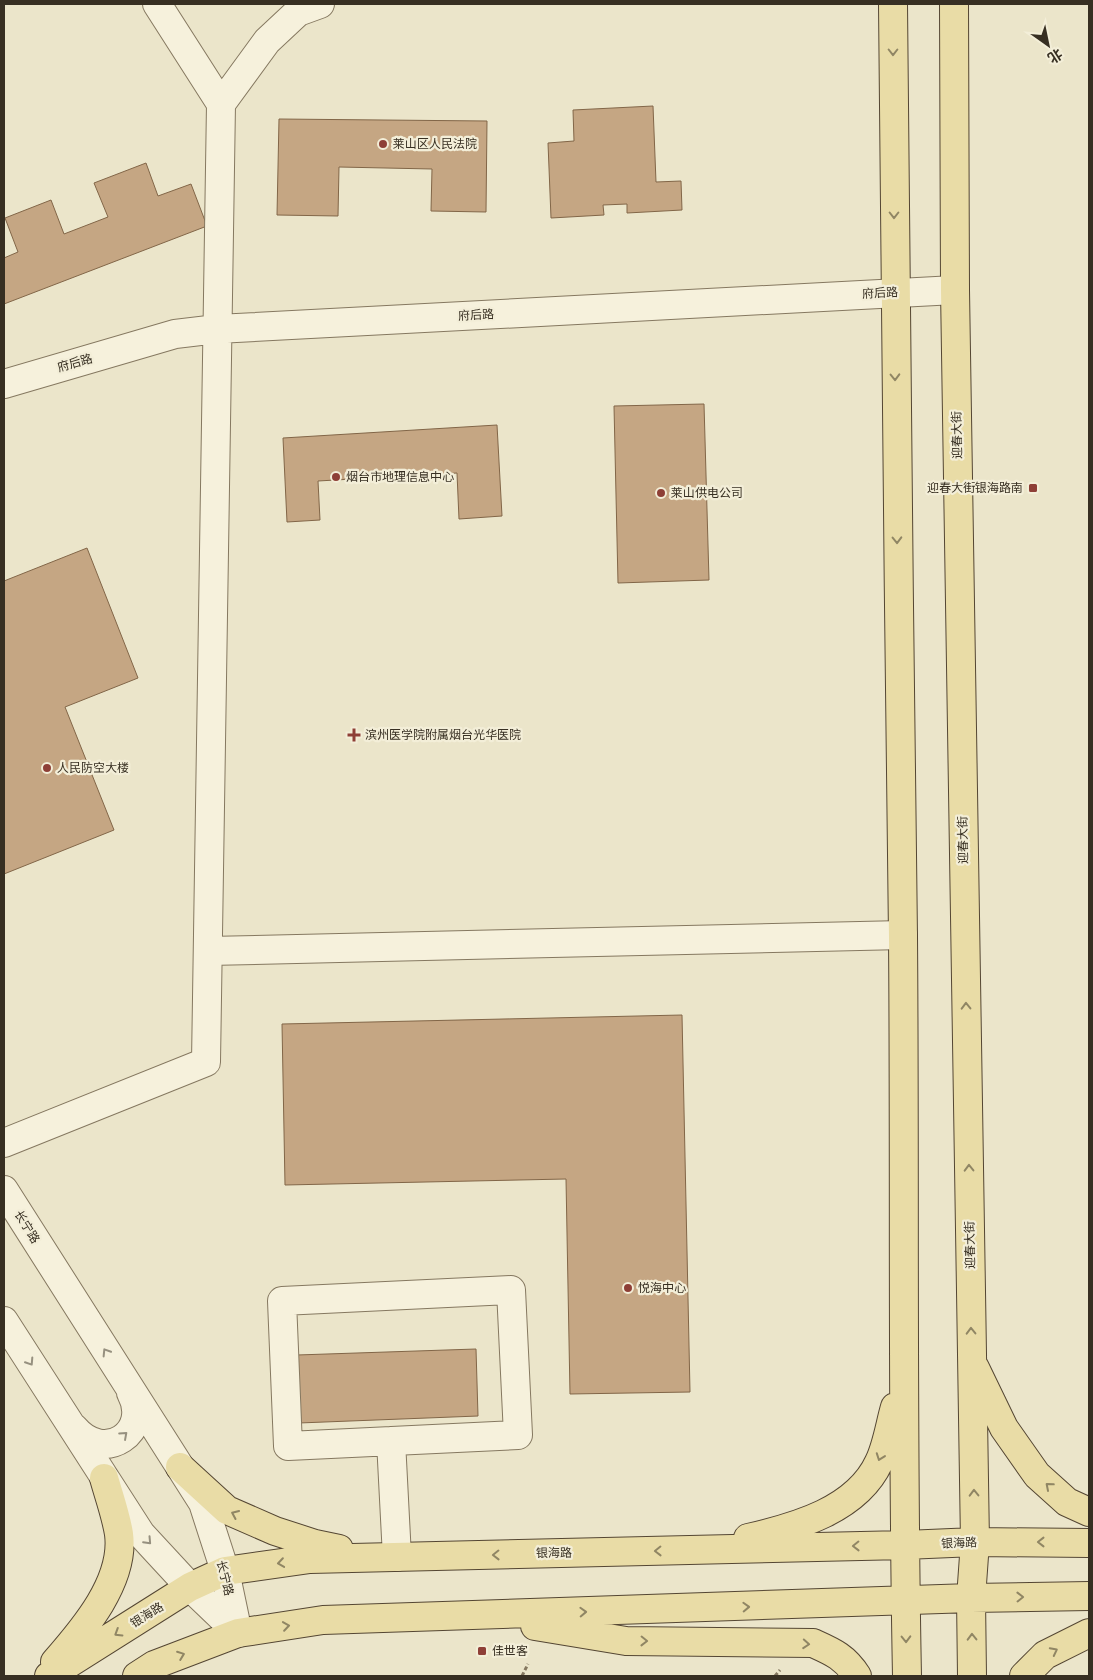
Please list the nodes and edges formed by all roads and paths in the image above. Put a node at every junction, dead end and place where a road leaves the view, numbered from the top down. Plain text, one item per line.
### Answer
1 (157, 4) edge
2 (320, 4) edge
3 (893, 4) edge
4 (954, 4) edge
5 (221, 104) junction
6 (954, 290) junction
7 (894, 292) junction
8 (217, 329) junction
9 (4, 384) edge
10 (903, 935) junction
11 (208, 951) junction
12 (4, 1143) edge
13 (4, 1190) edge
14 (4, 1321) edge
15 (972, 1361) junction
16 (904, 1377) junction
17 (125, 1382) junction
18 (70, 1423) junction
19 (391, 1441) junction
20 (180, 1466) junction
21 (104, 1478) junction
22 (1089, 1512) edge
23 (975, 1542) junction
24 (1089, 1543) edge
25 (905, 1545) junction
26 (693, 1550) junction
27 (390, 1557) junction
28 (225, 1571) junction
29 (190, 1587) junction
30 (1089, 1596) edge
31 (971, 1598) junction
32 (905, 1601) junction
33 (475, 1616) junction
34 (238, 1633) junction
35 (1089, 1633) edge
36 (528, 1664) dead end
37 (43, 1676) edge
38 (49, 1676) edge
39 (137, 1676) edge
40 (522, 1676) edge
41 (857, 1676) edge
42 (907, 1676) edge
43 (972, 1676) edge
44 (1024, 1676) edge

1 - 5 street
2 - 5 street
3 -> 7 main road
4 - 6 main road, 迎春大街
5 - 8 street
6 - 7 street, 府后路
15 -> 6 main road, 迎春大街
7 - 8 street, 府后路
7 -> 10 main road
8 - 9 street, 府后路
8 - 11 street
10 - 11 street
10 - 16 main road
11 - 12 street
17 -> 13 street, 长宁路
14 -> 18 street, 长宁路
22 -> 15 main road
23 -> 15 main road, 迎春大街
16 - 25 main road
16 -> 26 main road
18 -> 17 street
17 - 20 street, 长宁路
18 - 21 street, 长宁路
19 - 19 street
19 - 27 street
27 -> 20 main road
20 - 28 street, 长宁路
21 -> 29 street, 长宁路
21 - 37 main road
24 -> 23 main road, 银海路
23 - 25 main road, 银海路
23 - 31 main road, 迎春大街
25 -> 26 main road, 银海路
25 - 32 main road
26 -> 27 main road, 银海路
27 -> 28 main road, 银海路
28 - 29 main road, 银海路
28 - 34 street, 长宁路
29 - 34 street, 长宁路
29 -> 38 main road, 银海路
31 -> 30 main road
31 - 32 main road
43 -> 31 main road, 迎春大街
33 -> 32 main road
32 -> 42 main road
34 -> 33 main road
33 -> 41 main road
39 -> 34 main road
44 -> 35 main road
36 - 40 path

